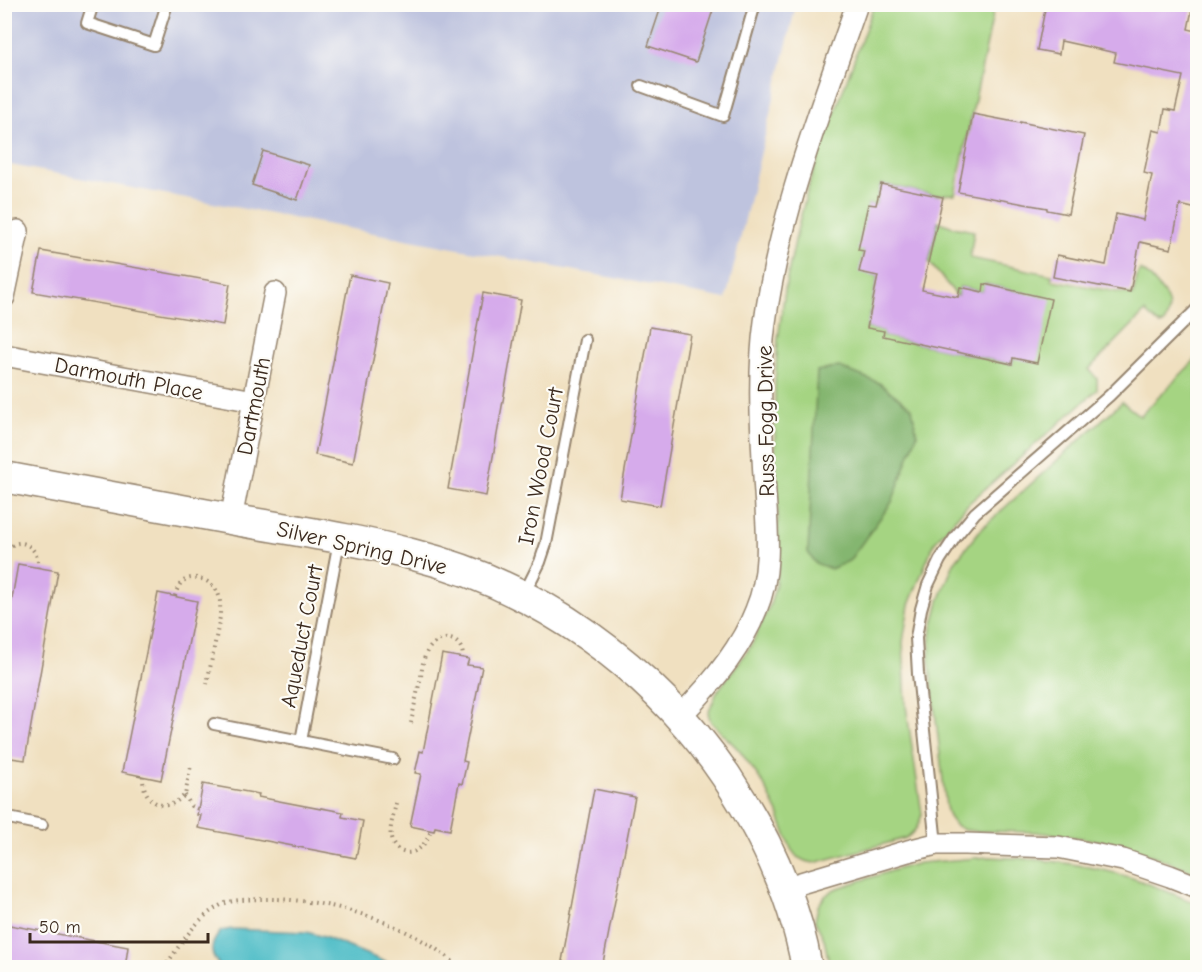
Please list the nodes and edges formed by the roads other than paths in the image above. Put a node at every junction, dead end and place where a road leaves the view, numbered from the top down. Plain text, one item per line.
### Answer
1 (93, 4) edge
2 (166, 4) edge
3 (755, 4) edge
4 (857, 4) edge
5 (641, 86) dead end
6 (18, 231) dead end
7 (275, 293) dead end
8 (4, 297) edge
9 (1197, 308) edge
10 (585, 340) dead end
11 (4, 355) edge
12 (254, 401) junction
13 (4, 477) edge
14 (231, 519) junction
15 (339, 539) junction
16 (523, 596) junction
17 (680, 716) junction
18 (214, 724) dead end
19 (301, 741) junction
20 (393, 759) dead end
21 (4, 818) edge
22 (42, 825) dead end
23 (936, 844) junction
24 (1197, 887) edge
25 (784, 888) junction
26 (807, 968) edge

1 - 2 lane
3 - 5 lane
4 - 17 street, Russ Fogg Drive
6 - 8 street
7 - 12 street, Dartmouth
9 - 23 lane
10 - 16 lane, Iron Wood Court
11 - 12 street, Darmouth Place
12 - 14 street, Dartmouth
13 - 14 street, Silver Spring Drive
14 - 15 street, Silver Spring Drive
15 - 16 street, Silver Spring Drive
15 - 19 lane, Aqueduct Court
16 - 17 street, Silver Spring Drive
17 - 25 street, Silver Spring Drive
18 - 19 lane, Aqueduct Court
19 - 20 lane, Aqueduct Court
21 - 22 lane
23 - 24 street
23 - 25 street
25 - 26 street, Silver Spring Drive

